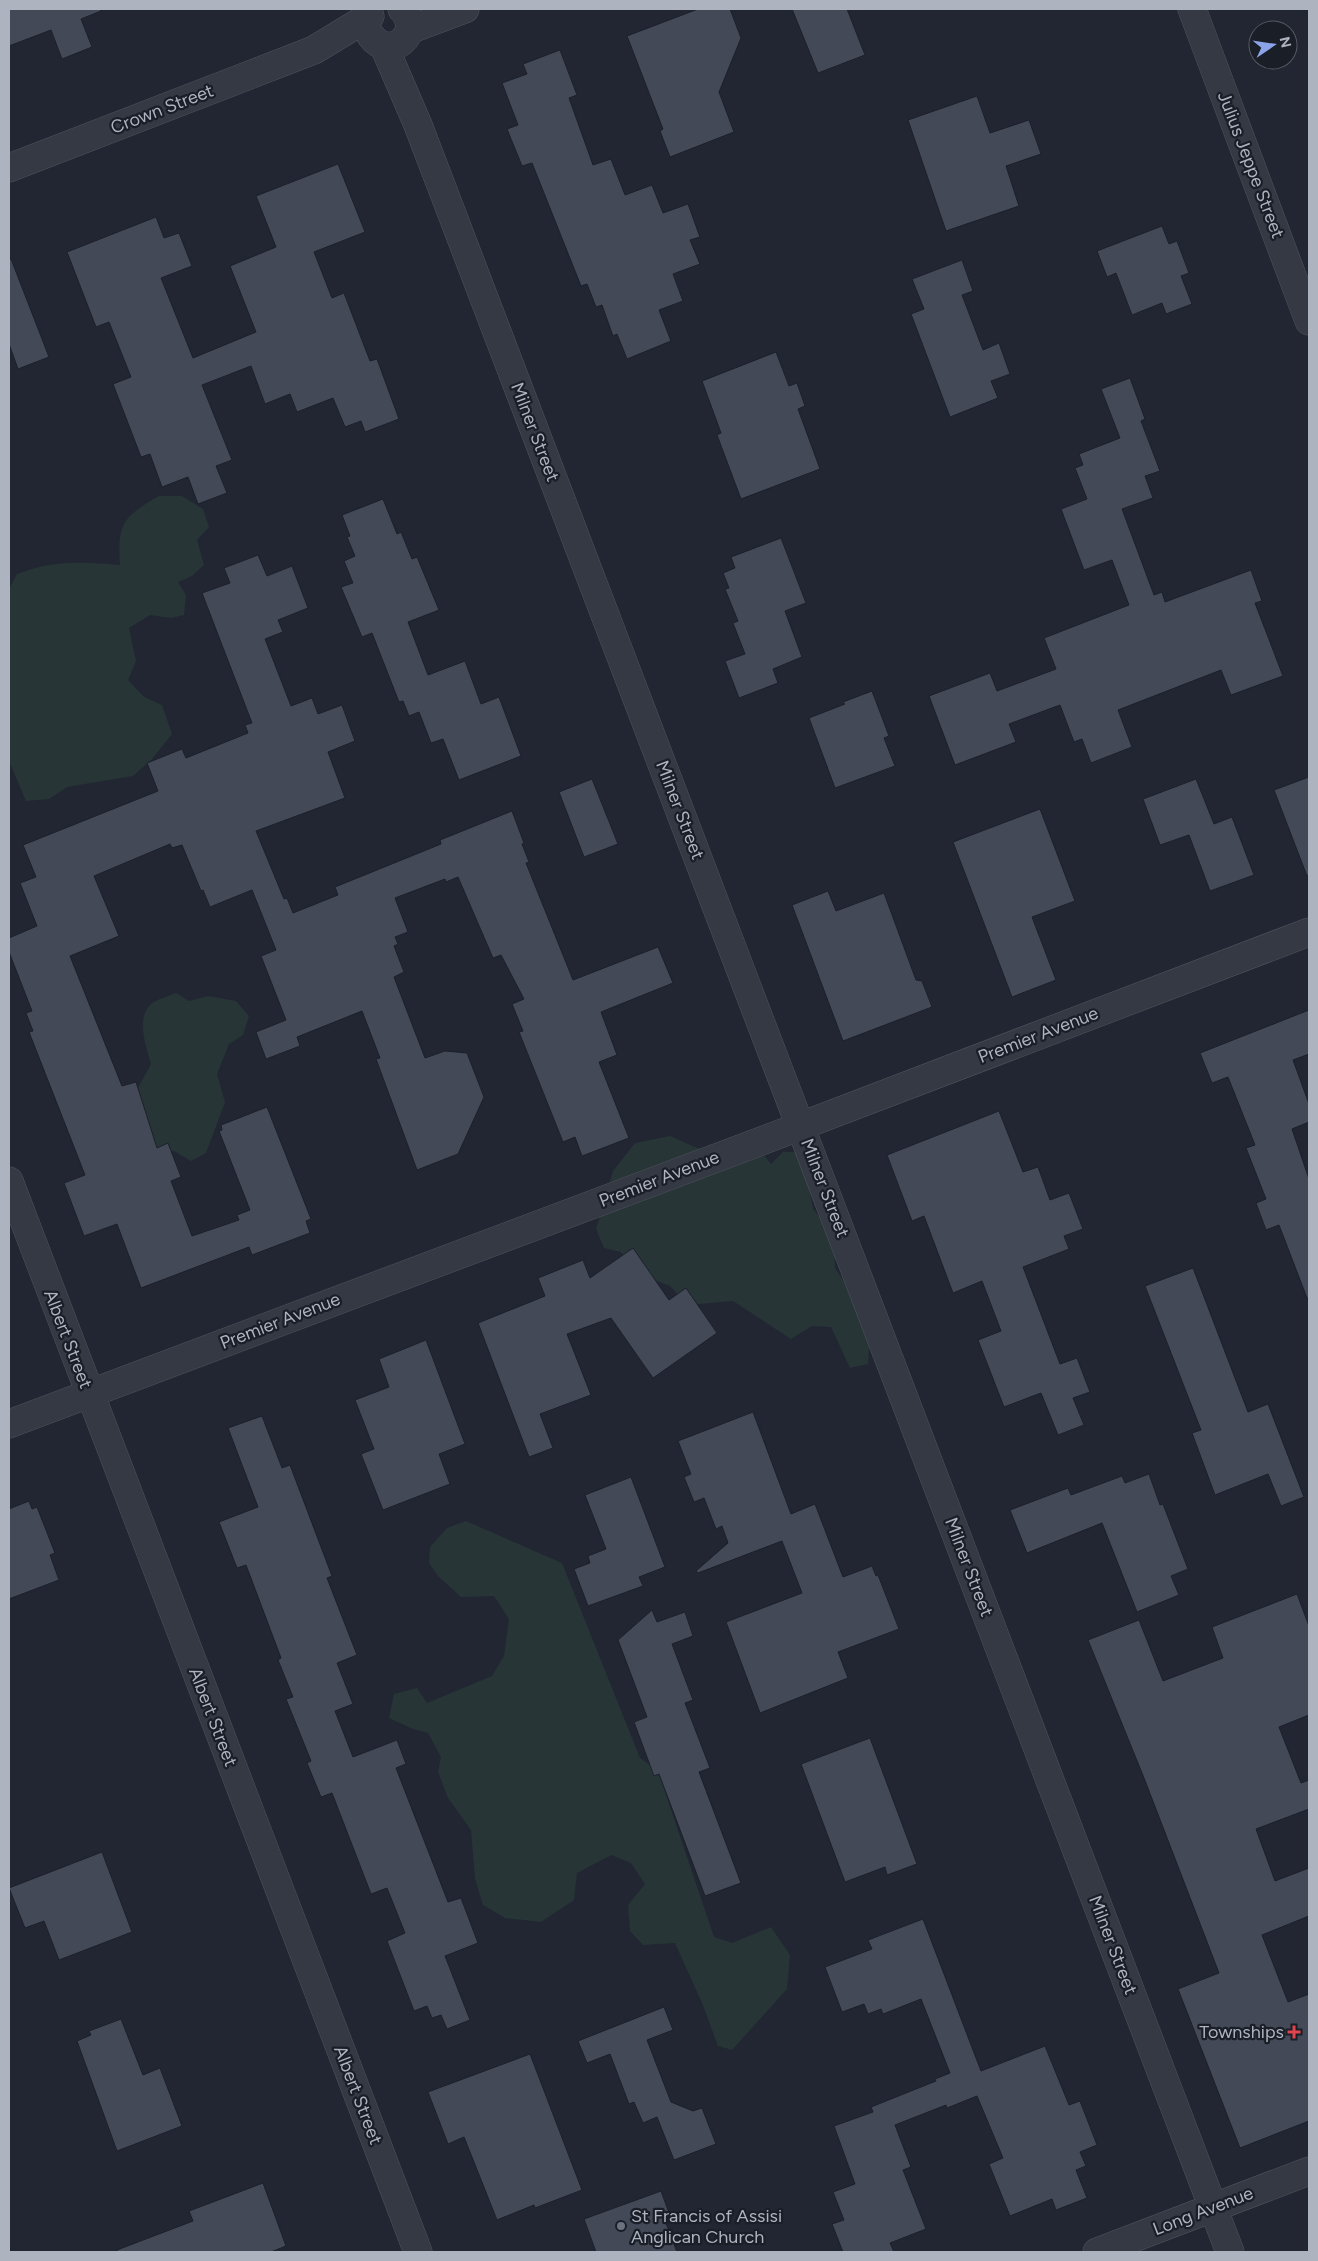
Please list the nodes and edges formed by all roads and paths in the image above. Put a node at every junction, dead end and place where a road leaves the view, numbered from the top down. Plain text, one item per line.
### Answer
1 (465, 9) edge
2 (1192, 9) edge
3 (372, 11) edge
4 (396, 34) edge
5 (314, 50) junction
6 (9, 168) edge
7 (1309, 321) edge
8 (1309, 932) edge
9 (801, 1126) junction
10 (9, 1181) edge
11 (88, 1392) junction
12 (9, 1424) edge
13 (1309, 2171) edge
14 (1213, 2207) junction
15 (418, 2252) edge
16 (1097, 2252) edge
17 (1230, 2252) edge

1 - 4 street, Crown Street
2 - 7 street, Julius Jeppe Street
3 - 4 street, Milner Street
3 - 5 street, Crown Street
4 - 5 street, Crown Street
4 - 9 street, Milner Street
5 - 6 street, Crown Street
8 - 9 street, Premier Avenue
9 - 11 street, Premier Avenue
9 - 14 street, Milner Street
10 - 11 street, Albert Street
11 - 12 street, Premier Avenue
11 - 15 street, Albert Street
13 - 14 street, Long Avenue
14 - 16 street, Long Avenue
14 - 17 street, Milner Street

